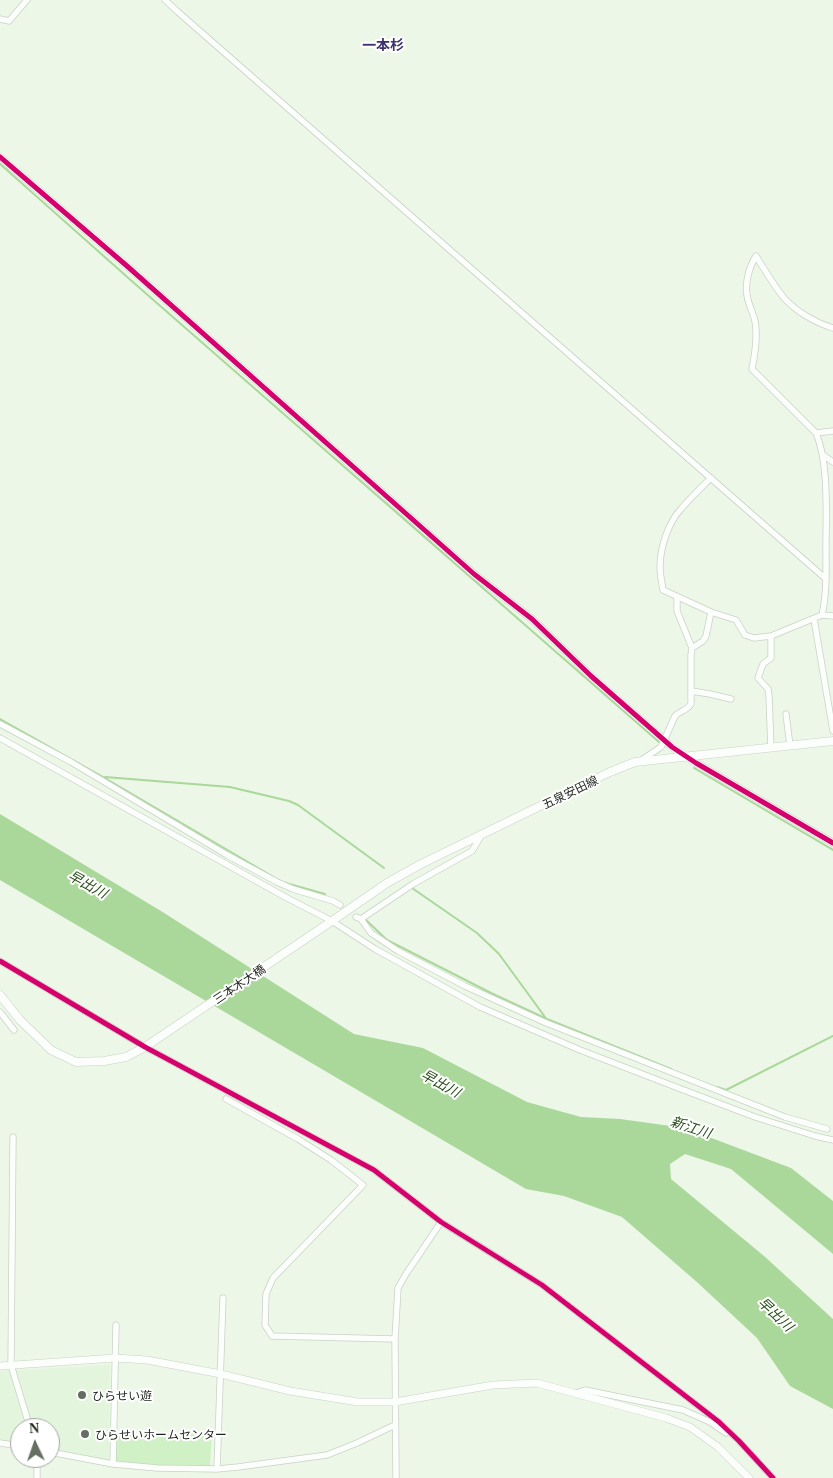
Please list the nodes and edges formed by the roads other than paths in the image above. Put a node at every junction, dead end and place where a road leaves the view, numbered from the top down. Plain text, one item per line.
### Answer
1 (27, 0) edge
2 (165, 0) edge
3 (0, 19) edge
4 (0, 157) edge
5 (833, 328) edge
6 (833, 431) edge
7 (816, 433) junction
8 (823, 455) junction
9 (833, 462) edge
10 (711, 478) junction
11 (826, 579) junction
12 (677, 597) junction
13 (711, 612) junction
14 (822, 615) junction
15 (833, 616) edge
16 (814, 619) junction
17 (771, 636) junction
18 (692, 648) junction
19 (691, 691) junction
20 (830, 695) edge
21 (731, 699) dead end
22 (786, 714) dead end
23 (0, 724) edge
24 (833, 731) edge
25 (0, 738) edge
26 (665, 740) junction
27 (833, 741) edge
28 (790, 746) junction
29 (771, 748) junction
30 (686, 756) junction
31 (639, 762) junction
32 (481, 836) junction
33 (833, 842) edge
34 (340, 905) dead end
35 (331, 922) junction
36 (0, 961) edge
37 (0, 995) edge
38 (0, 1012) edge
39 (14, 1030) dead end
40 (147, 1046) junction
41 (226, 1099) dead end
42 (827, 1129) dead end
43 (13, 1137) dead end
44 (833, 1140) edge
45 (441, 1222) junction
46 (222, 1298) dead end
47 (116, 1325) dead end
48 (395, 1339) junction
49 (114, 1358) junction
50 (11, 1365) junction
51 (0, 1366) edge
52 (221, 1374) junction
53 (576, 1393) junction
54 (395, 1402) junction
55 (27, 1418) edge
56 (395, 1425) junction
57 (739, 1441) junction
58 (60, 1454) edge
59 (113, 1464) junction
60 (217, 1469) junction
61 (396, 1478) edge
62 (749, 1478) edge
63 (773, 1478) edge

1 - 3 street
2 - 10 street
4 - 26 street
5 - 7 street
6 - 7 street
7 - 8 street
8 - 9 street
8 - 11 street
10 - 11 street
10 - 12 street
11 - 14 street
12 - 13 street
12 - 18 street
13 - 17 street
13 - 18 street
14 - 15 street
14 - 16 street
16 - 17 street
16 - 20 street
17 - 29 street
18 - 19 street
19 - 21 street
19 - 26 street
20 - 24 street
22 - 28 street
23 - 34 street
25 - 35 street
26 - 30 street
26 - 31 street
27 - 28 main road, 五泉安田線
28 - 29 main road, 五泉安田線
29 - 30 main road, 五泉安田線
30 - 31 main road, 五泉安田線
30 - 33 street
31 - 32 main road, 五泉安田線
32 - 35 main road, 五泉安田線
32 - 42 street
35 - 40 main road, 三本木大橋
35 - 44 street
36 - 40 street
37 - 40 main road
38 - 39 street
40 - 45 street
41 - 48 street
43 - 50 street
45 - 48 street
45 - 57 street
46 - 52 street
47 - 49 street
48 - 54 street
49 - 50 street
49 - 52 street
49 - 59 street
50 - 51 street
50 - 55 street
52 - 54 street
52 - 60 street
53 - 54 street
53 - 57 street
53 - 62 street
54 - 56 street
56 - 60 street
56 - 61 street
57 - 63 street
58 - 59 street
59 - 60 street

